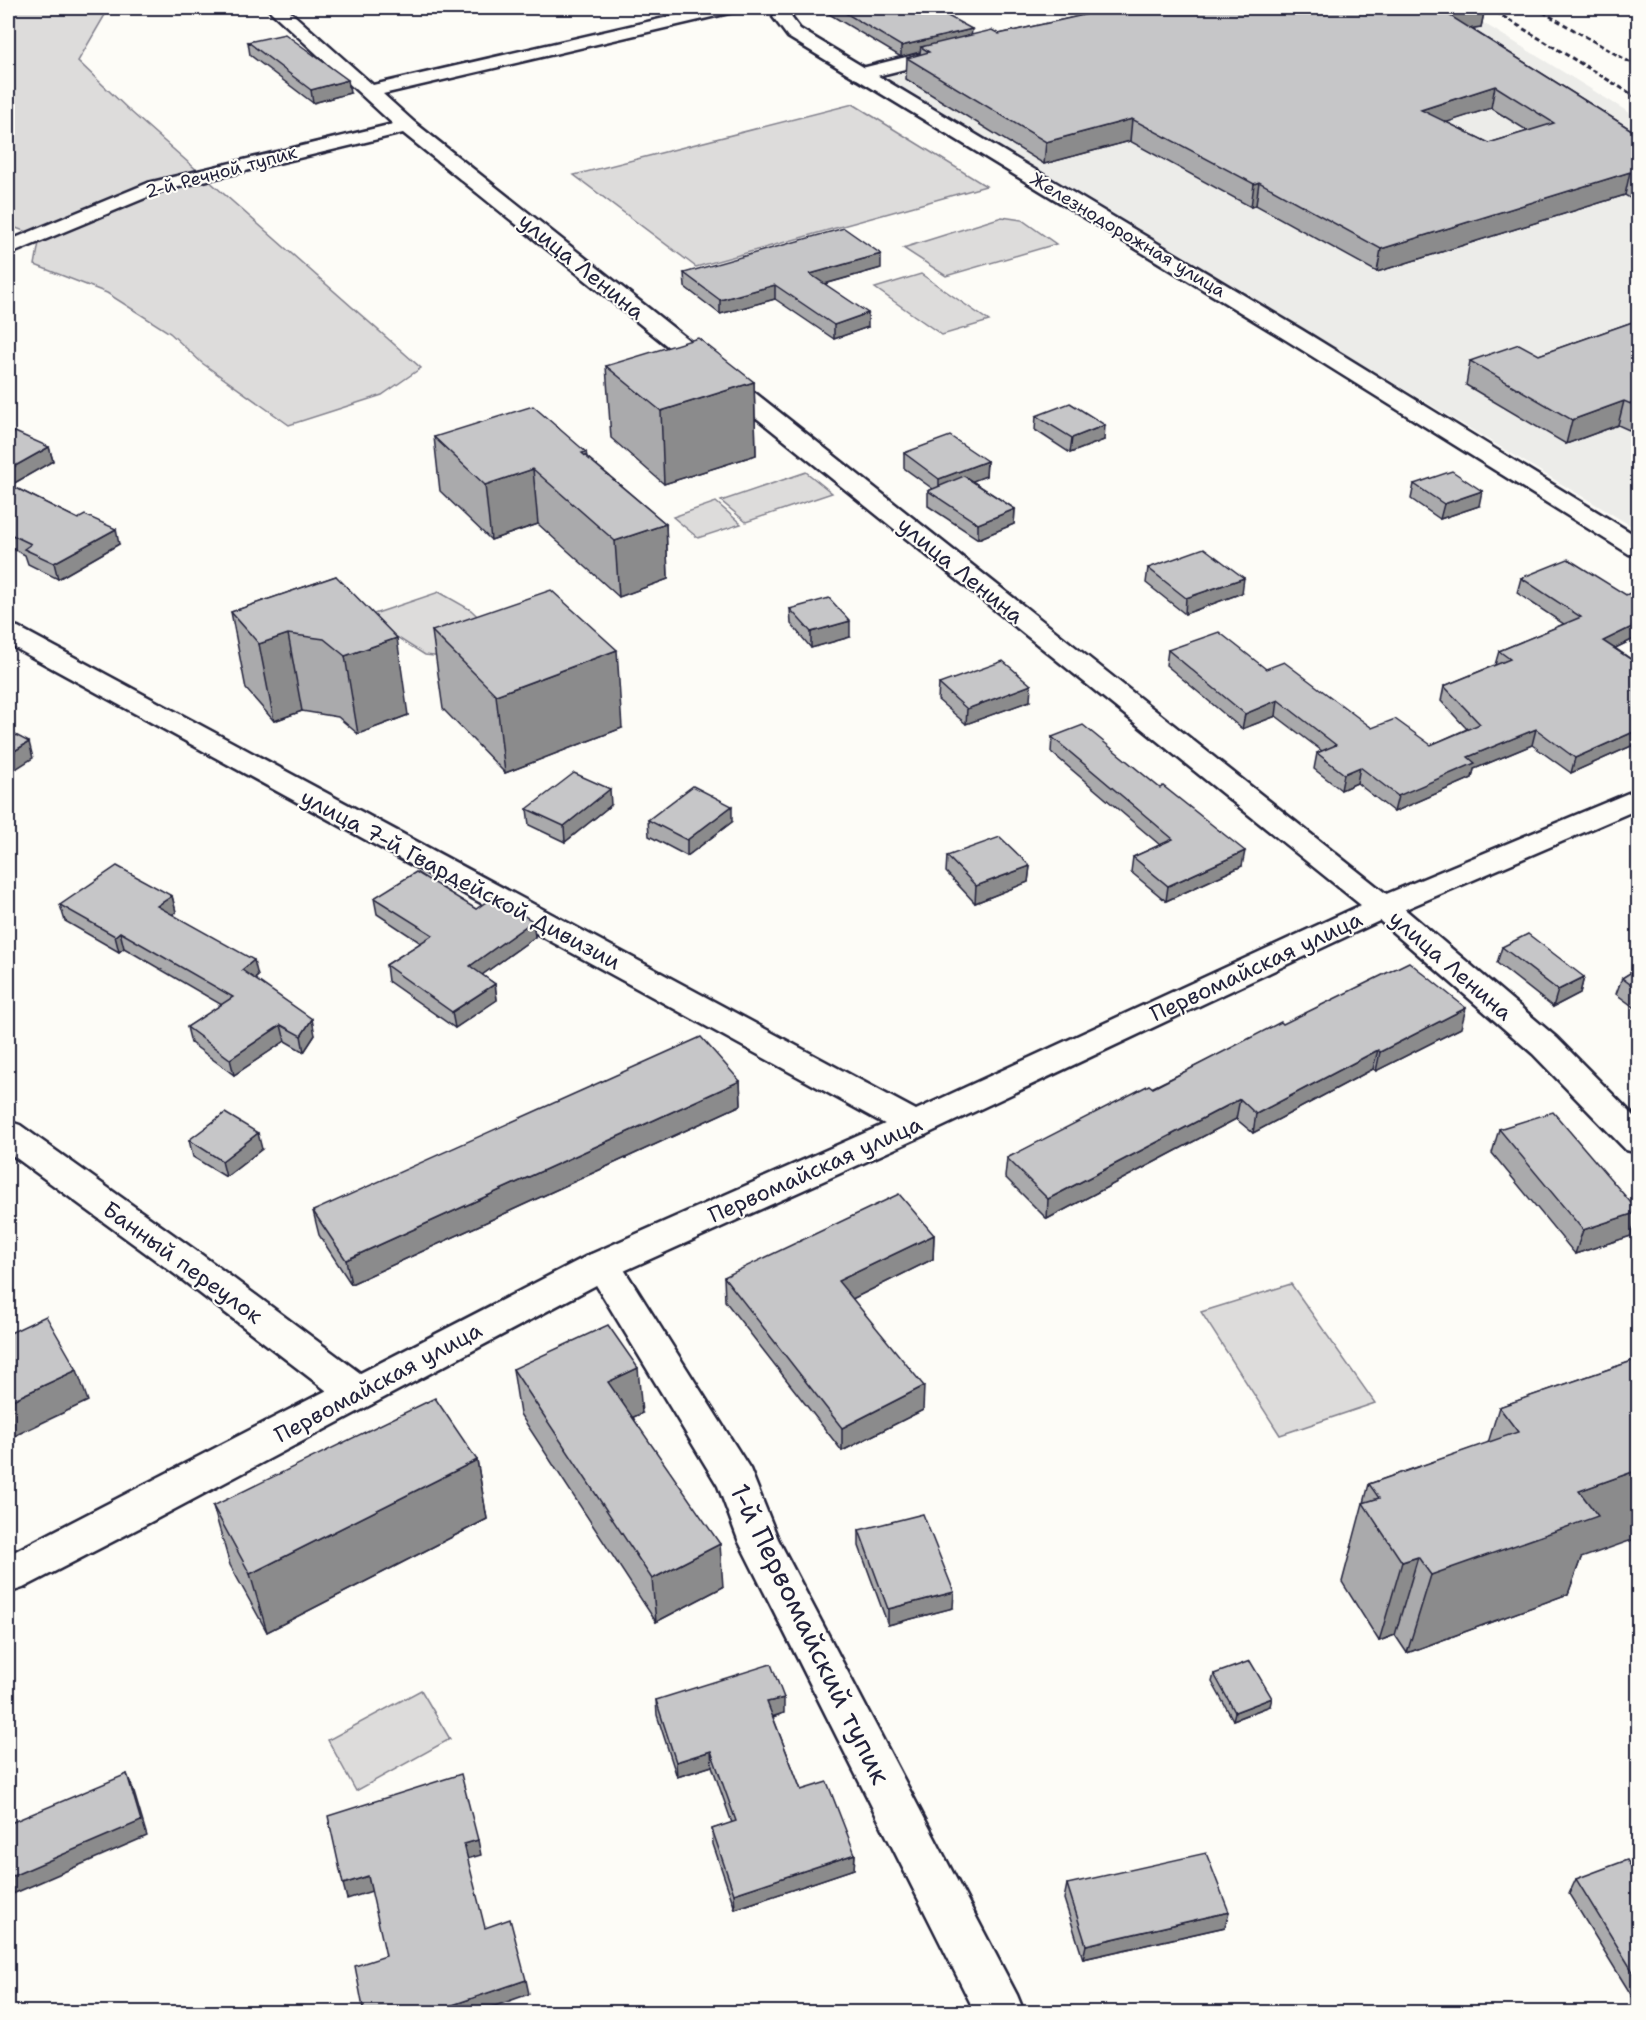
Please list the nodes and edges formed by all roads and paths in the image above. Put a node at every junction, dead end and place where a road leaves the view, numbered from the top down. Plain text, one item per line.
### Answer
1 (276, 8) edge
2 (729, 8) edge
3 (789, 8) edge
4 (968, 48) edge
5 (861, 74) junction
6 (371, 91) junction
7 (407, 126) junction
8 (8, 249) edge
9 (1638, 548) edge
10 (8, 633) edge
11 (1638, 798) edge
12 (1383, 907) junction
13 (915, 1125) junction
14 (8, 1134) edge
15 (1638, 1141) edge
16 (602, 1265) junction
17 (358, 1393) junction
18 (8, 1575) edge
19 (1000, 2013) edge

1 - 6 street, улица Ленина
2 - 6 street
3 - 5 street, Железнодорожная улица
4 - 5 street
5 - 9 street, Железнодорожная улица
6 - 7 street, улица Ленина
7 - 8 street, 2-й Речной тупик
7 - 12 street, улица Ленина
10 - 13 street, улица 7-й Гвардейской Дивизии
11 - 12 street, Первомайская улица
12 - 13 street, Первомайская улица
12 - 15 street, улица Ленина
13 - 16 street, Первомайская улица
14 - 17 street, Банный переулок
16 - 17 street, Первомайская улица
16 - 19 street, 1-й Первомайский тупик
17 - 18 street, Первомайская улица

